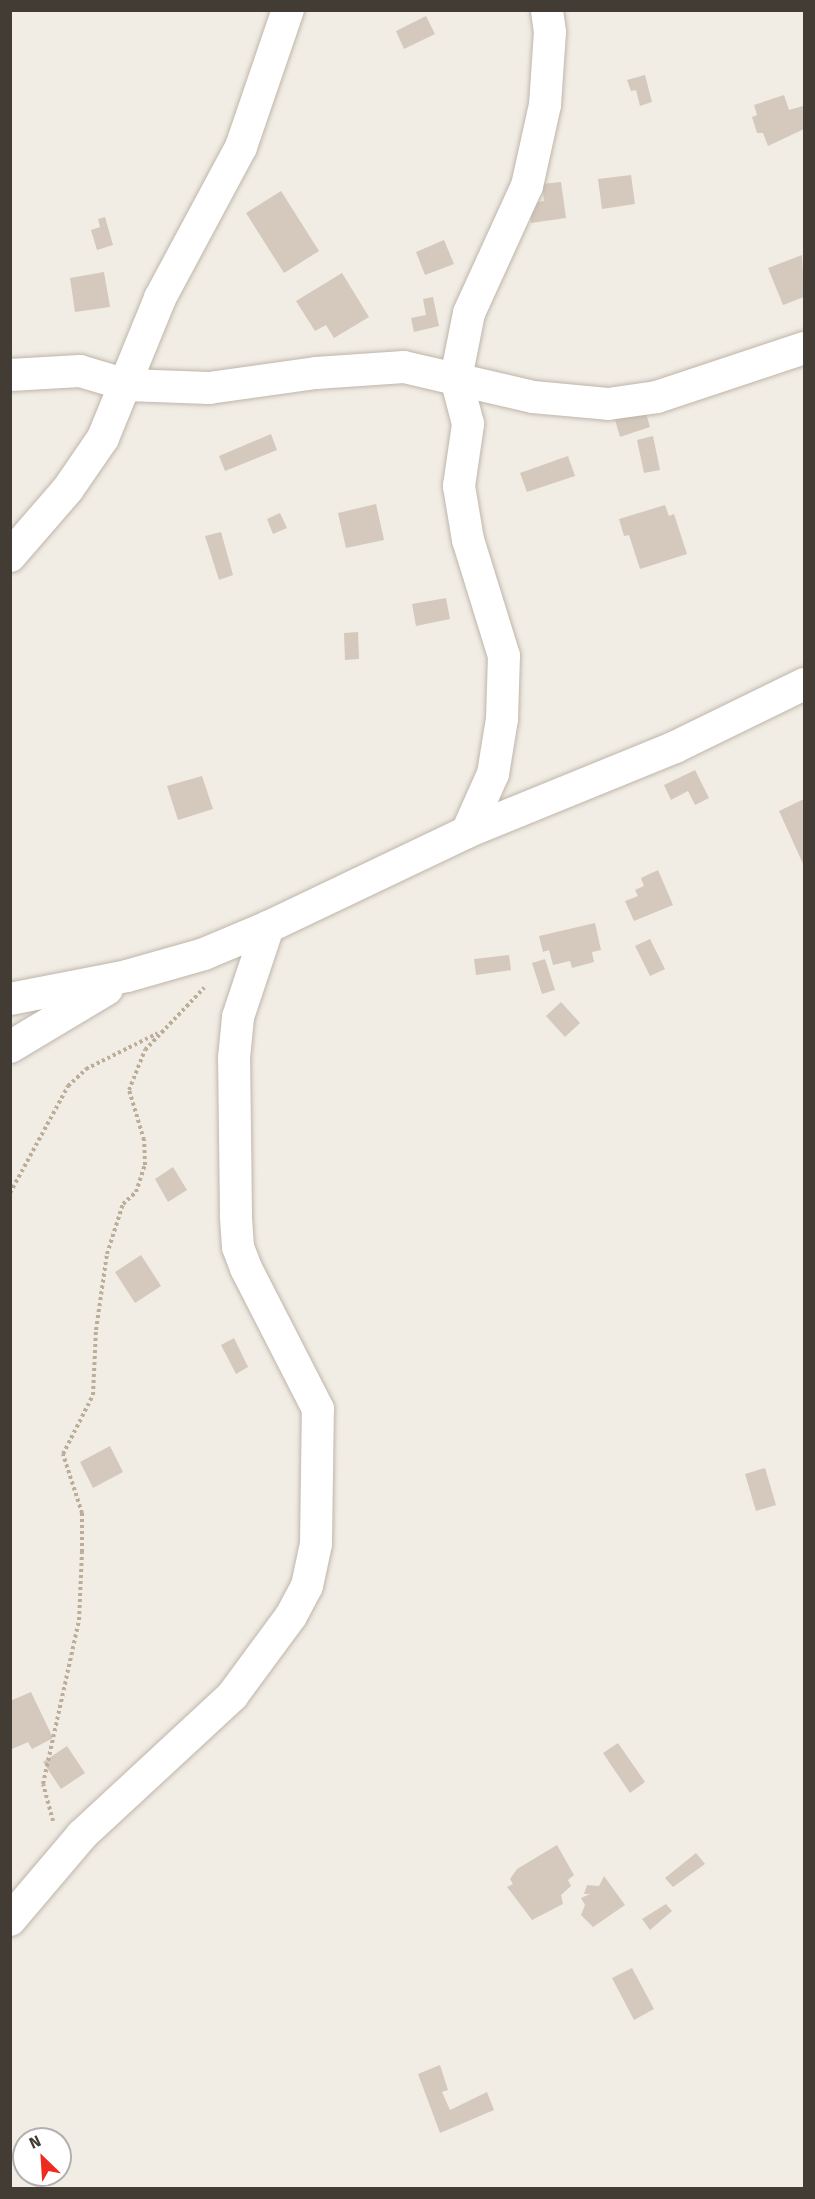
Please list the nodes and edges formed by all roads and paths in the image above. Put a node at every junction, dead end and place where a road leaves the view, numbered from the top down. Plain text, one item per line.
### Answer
1 (288, 10) edge
2 (547, 10) edge
3 (804, 348) edge
4 (10, 375) edge
5 (456, 378) junction
6 (127, 385) junction
7 (10, 556) edge
8 (802, 687) edge
9 (467, 832) junction
10 (268, 927) junction
11 (127, 976) junction
12 (207, 984) dead end
13 (10, 999) edge
14 (162, 1031) junction
15 (10, 1047) edge
16 (10, 1193) edge
17 (66, 1853) junction
18 (10, 1920) edge

1 - 6 street
2 - 5 street
3 - 5 street
4 - 6 street
5 - 6 street
5 - 9 street
6 - 7 street
8 - 9 street
9 - 10 street
10 - 11 street
10 - 17 street
11 - 13 street
11 - 15 street
12 - 14 path
14 - 16 path
14 - 17 path
17 - 18 street

